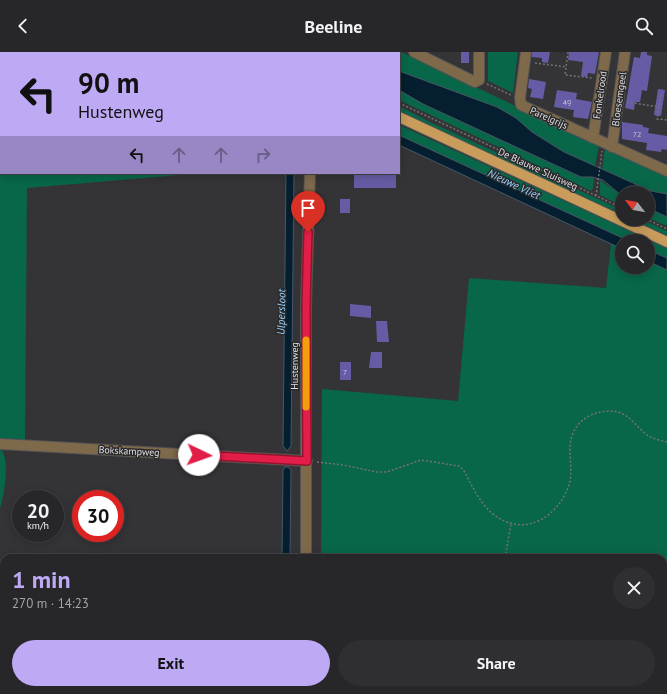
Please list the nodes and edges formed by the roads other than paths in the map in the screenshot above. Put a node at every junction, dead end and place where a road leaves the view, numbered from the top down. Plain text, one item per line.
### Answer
1 (414, 52) edge
2 (479, 52) edge
3 (606, 52) edge
4 (625, 52) edge
5 (526, 57) edge
6 (400, 117) edge
7 (593, 138) junction
8 (608, 144) junction
9 (667, 171) edge
10 (310, 174) edge
11 (667, 242) edge
12 (0, 444) edge
13 (307, 461) junction
14 (306, 554) edge

1 - 2 street
3 - 7 street, Fonkelrood
4 - 8 street, Bloesemgeel
5 - 7 street, Parelgrijs
6 - 11 main road, De Blauwe Sluisweg
7 - 8 street, Parelgrijs
8 - 9 street, Parelgrijs
10 - 13 street, Hustenweg
12 - 13 street, Bokskampweg
13 - 14 street, Hustenweg

